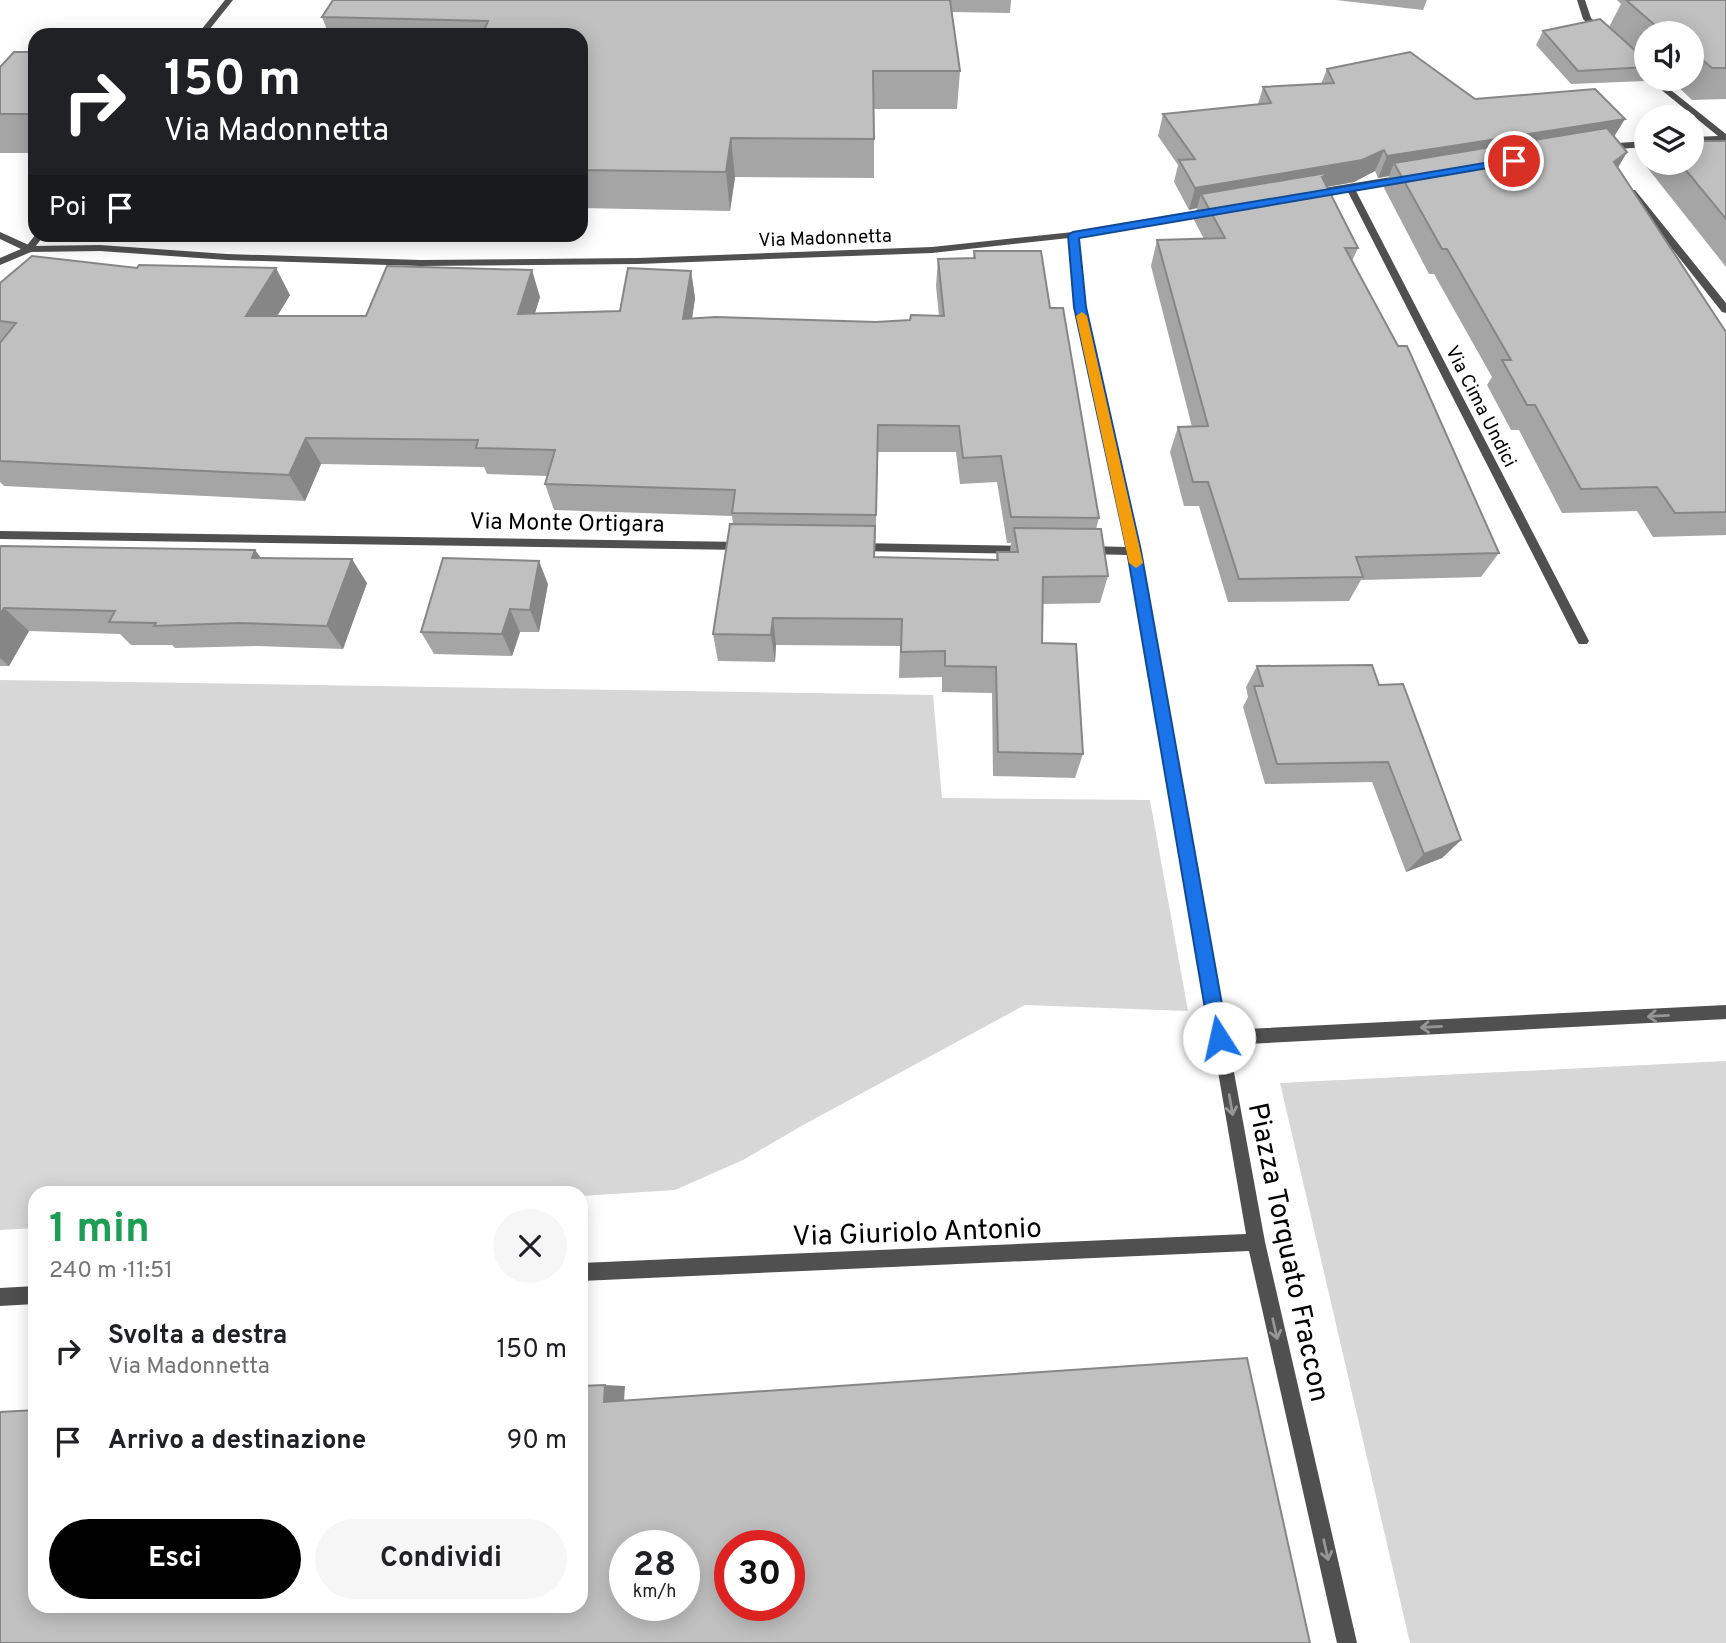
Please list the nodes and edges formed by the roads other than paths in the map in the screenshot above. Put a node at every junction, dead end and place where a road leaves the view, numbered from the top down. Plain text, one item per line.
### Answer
1 (229, 0) edge
2 (1581, 0) edge
3 (207, 28) edge
4 (1606, 38) edge
5 (1667, 91) edge
6 (1726, 138) edge
7 (1704, 139) edge
8 (1634, 145) edge
9 (1607, 161) edge
10 (1418, 176) edge
11 (1624, 183) edge
12 (1350, 187) junction
13 (1296, 196) edge
14 (1229, 208) edge
15 (0, 235) edge
16 (1073, 235) junction
17 (35, 242) edge
18 (29, 249) junction
19 (0, 262) edge
20 (1726, 310) edge
21 (0, 536) edge
22 (761, 546) edge
23 (844, 547) edge
24 (1037, 550) edge
25 (1079, 550) edge
26 (1134, 551) junction
27 (1583, 641) dead end
28 (1726, 1012) edge
29 (1219, 1038) junction
30 (1256, 1242) junction
31 (588, 1272) edge
32 (28, 1295) edge
33 (0, 1297) edge
34 (1347, 1643) edge

1 - 3 street
2 - 4 street
5 - 6 street
6 - 7 street
8 - 9 street
10 - 12 street
11 - 20 street
12 - 13 street
12 - 27 street, Via Cima Undici
14 - 16 street, Via Madonnetta
15 - 18 street, Via Madonnetta
16 - 18 street, Via Madonnetta
16 - 26 street, Piazza Torquato Fraccon
17 - 18 street
18 - 19 street
21 - 22 street, Via Monte Ortigara
23 - 24 street
25 - 26 street
26 - 29 street, Piazza Torquato Fraccon
28 -> 29 street
29 -> 30 street, Piazza Torquato Fraccon
30 - 31 street, Via Giuriolo Antonio
30 -> 34 street, Piazza Torquato Fraccon
32 - 33 street

